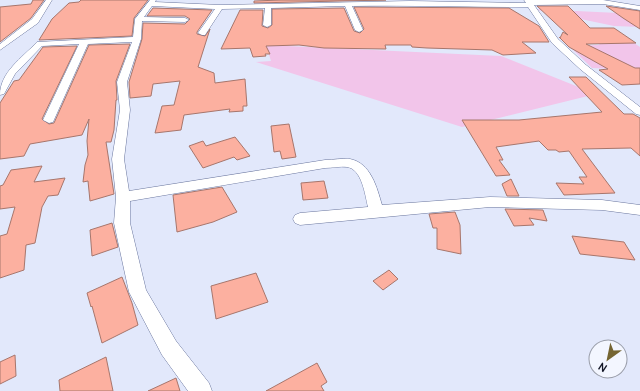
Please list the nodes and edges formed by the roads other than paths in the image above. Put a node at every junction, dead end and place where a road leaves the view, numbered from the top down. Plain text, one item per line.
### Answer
1 (49, 0) edge
2 (153, 2) edge
3 (529, 3) edge
4 (348, 5) junction
5 (268, 6) junction
6 (220, 7) junction
7 (638, 9) edge
8 (139, 19) junction
9 (185, 20) dead end
10 (267, 25) dead end
11 (359, 30) dead end
12 (202, 33) dead end
13 (137, 39) junction
14 (84, 43) junction
15 (0, 48) edge
16 (0, 92) edge
17 (640, 112) edge
18 (49, 120) dead end
19 (123, 197) junction
20 (640, 210) edge
21 (377, 211) junction
22 (300, 219) dead end
23 (201, 391) edge

1 - 15 street
2 - 6 street
2 - 8 street
3 - 4 street
3 - 7 street
3 - 17 street
4 - 5 street
4 - 11 street
5 - 6 street
5 - 10 street
6 - 12 street
8 - 9 street
8 - 13 street
13 - 14 street
13 - 19 street
14 - 16 street
14 - 18 street
19 - 21 street
19 - 23 street
20 - 21 street
21 - 22 street

